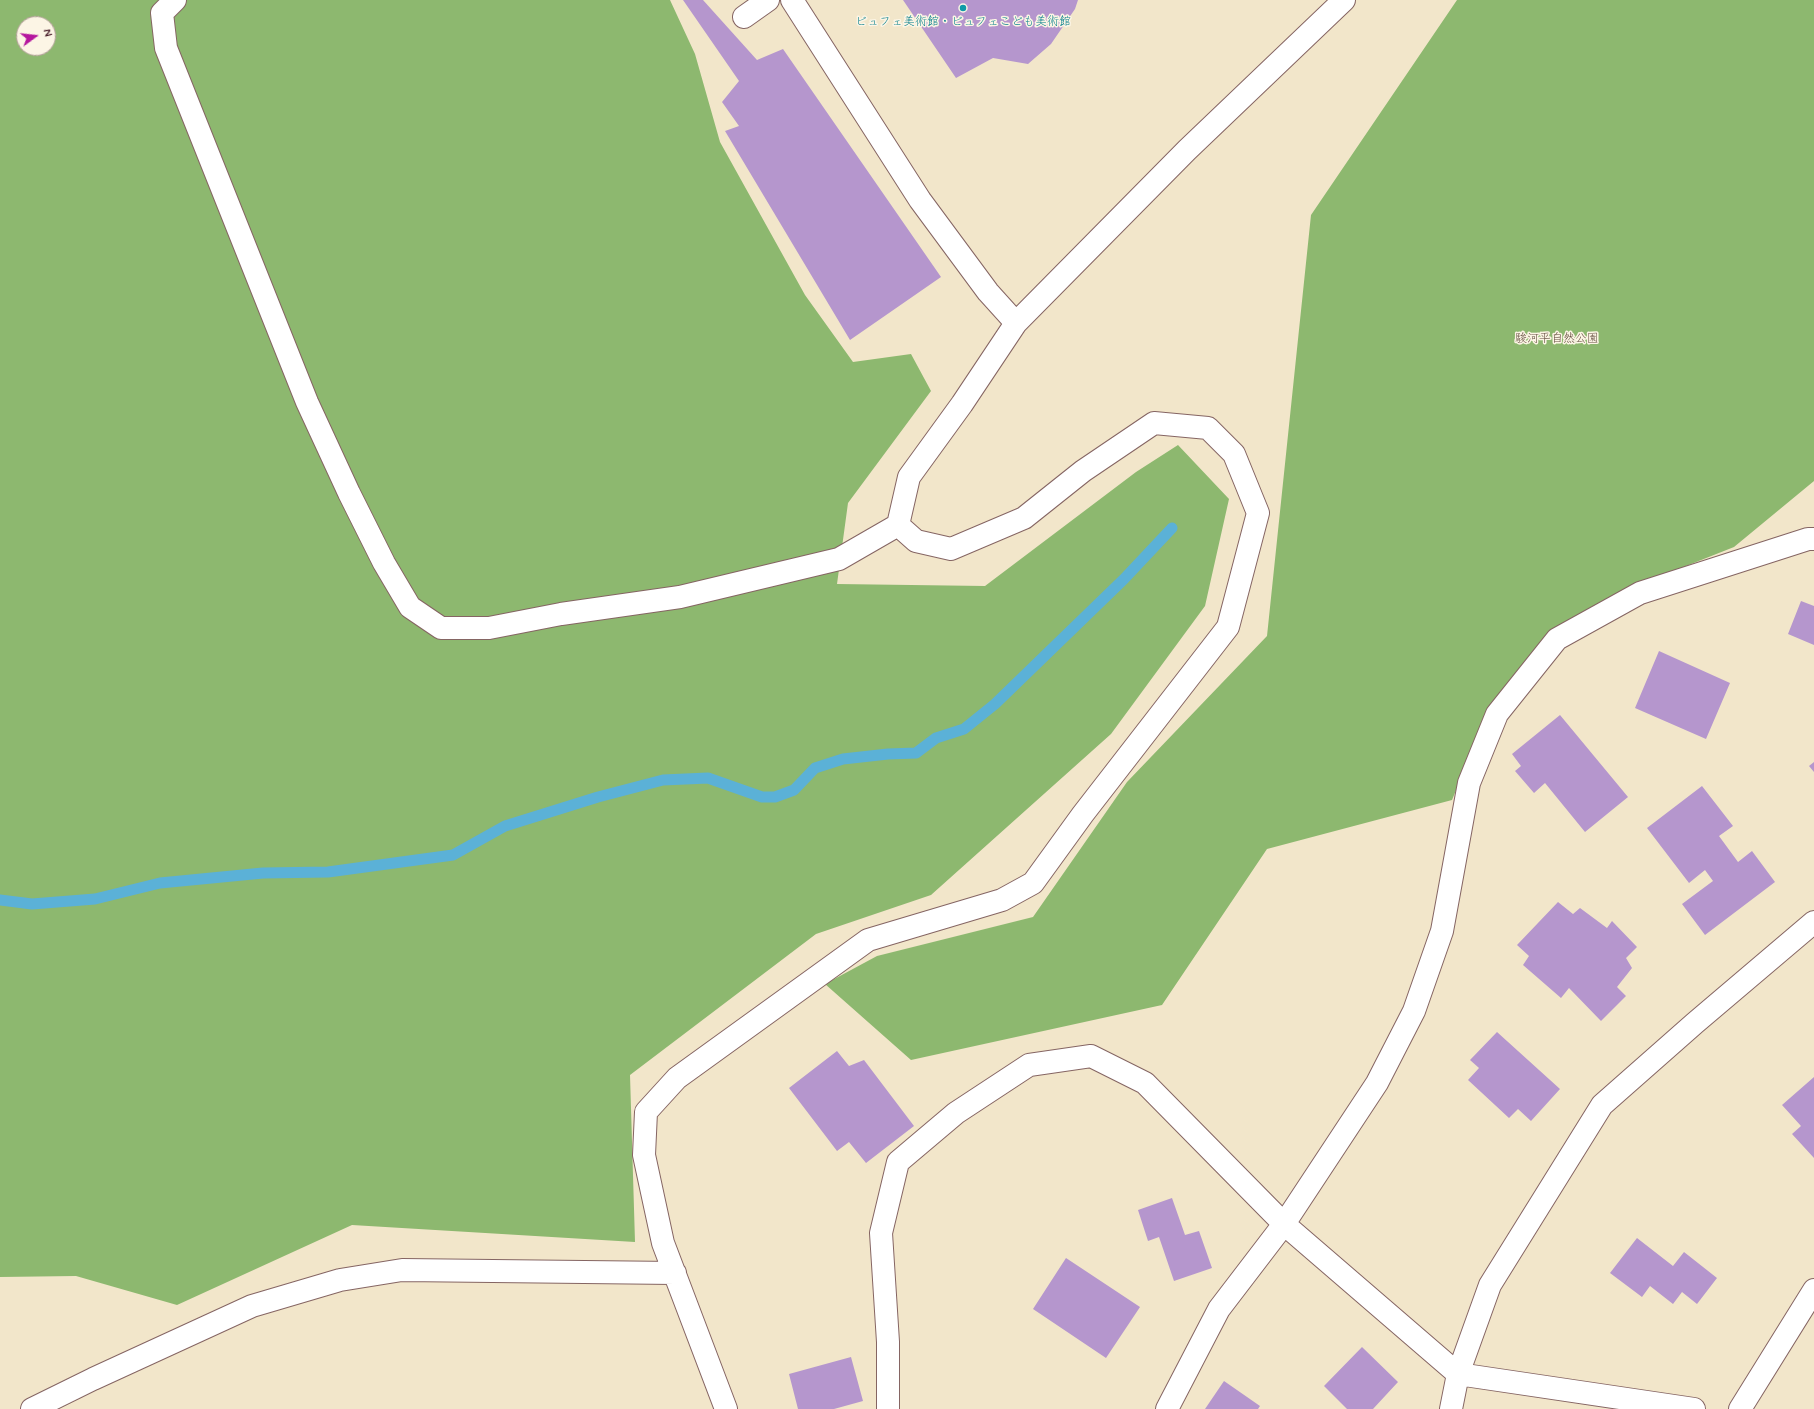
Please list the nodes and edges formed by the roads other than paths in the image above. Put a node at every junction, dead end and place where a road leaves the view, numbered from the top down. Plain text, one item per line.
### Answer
1 (175, 0) edge
2 (768, 0) edge
3 (792, 0) edge
4 (1344, 0) edge
5 (744, 17) dead end
6 (1016, 323) junction
7 (898, 525) junction
8 (1814, 539) edge
9 (1814, 922) edge
10 (1284, 1224) junction
11 (675, 1273) junction
12 (1814, 1290) edge
13 (1458, 1374) junction
14 (32, 1409) edge
15 (726, 1409) edge
16 (888, 1409) edge
17 (1167, 1409) edge
18 (1451, 1409) edge
19 (1694, 1409) edge
20 (1740, 1409) edge

1 - 7 street
2 - 5 street
3 - 6 street
4 - 6 street
6 - 7 street
7 - 11 street
8 - 10 street
9 - 13 street
10 - 13 street
10 - 16 street
10 - 17 street
11 - 14 street
11 - 15 street
12 - 20 street
13 - 18 street
13 - 19 street

